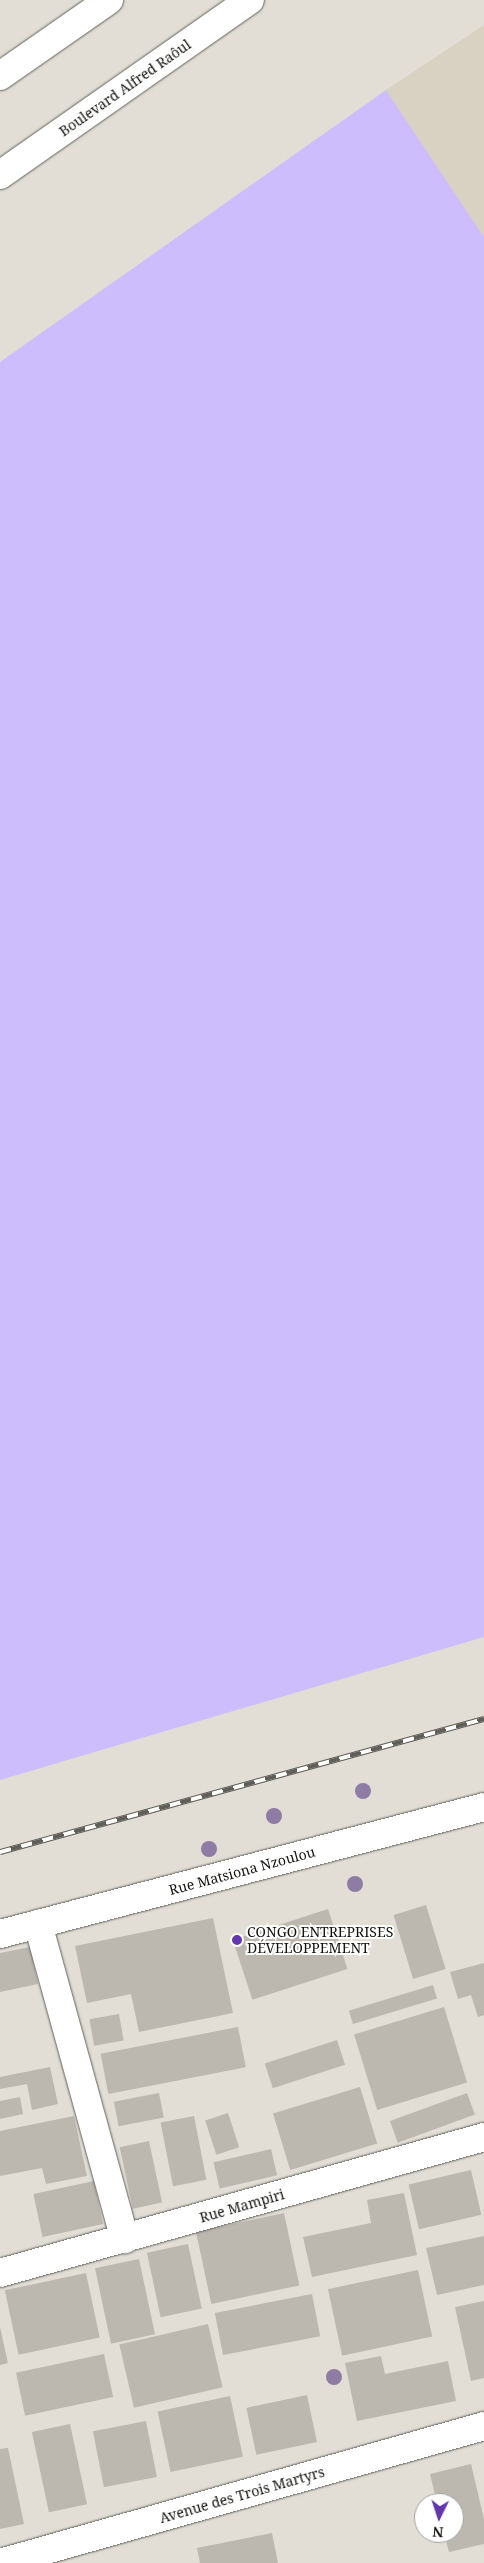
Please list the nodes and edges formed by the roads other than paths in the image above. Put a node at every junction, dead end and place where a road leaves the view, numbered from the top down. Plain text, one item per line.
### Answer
1 (109, 0) edge
2 (250, 0) edge
3 (0, 76) edge
4 (0, 175) edge
5 (484, 1807) edge
6 (38, 1924) junction
7 (0, 1934) edge
8 (484, 2137) edge
9 (125, 2239) junction
10 (0, 2273) edge
11 (484, 2426) edge
12 (0, 2563) edge

1 - 3 street
2 - 4 street, Boulevard Alfred Raôul
5 - 6 street, Rue Matsiona Nzoulou
6 - 7 street, Rue Matsiona Nzoulou
6 - 9 street
8 - 9 street, Rue Mampiri
9 - 10 street, Rue Mampiri
11 - 12 street, Avenue des Trois Martyrs

